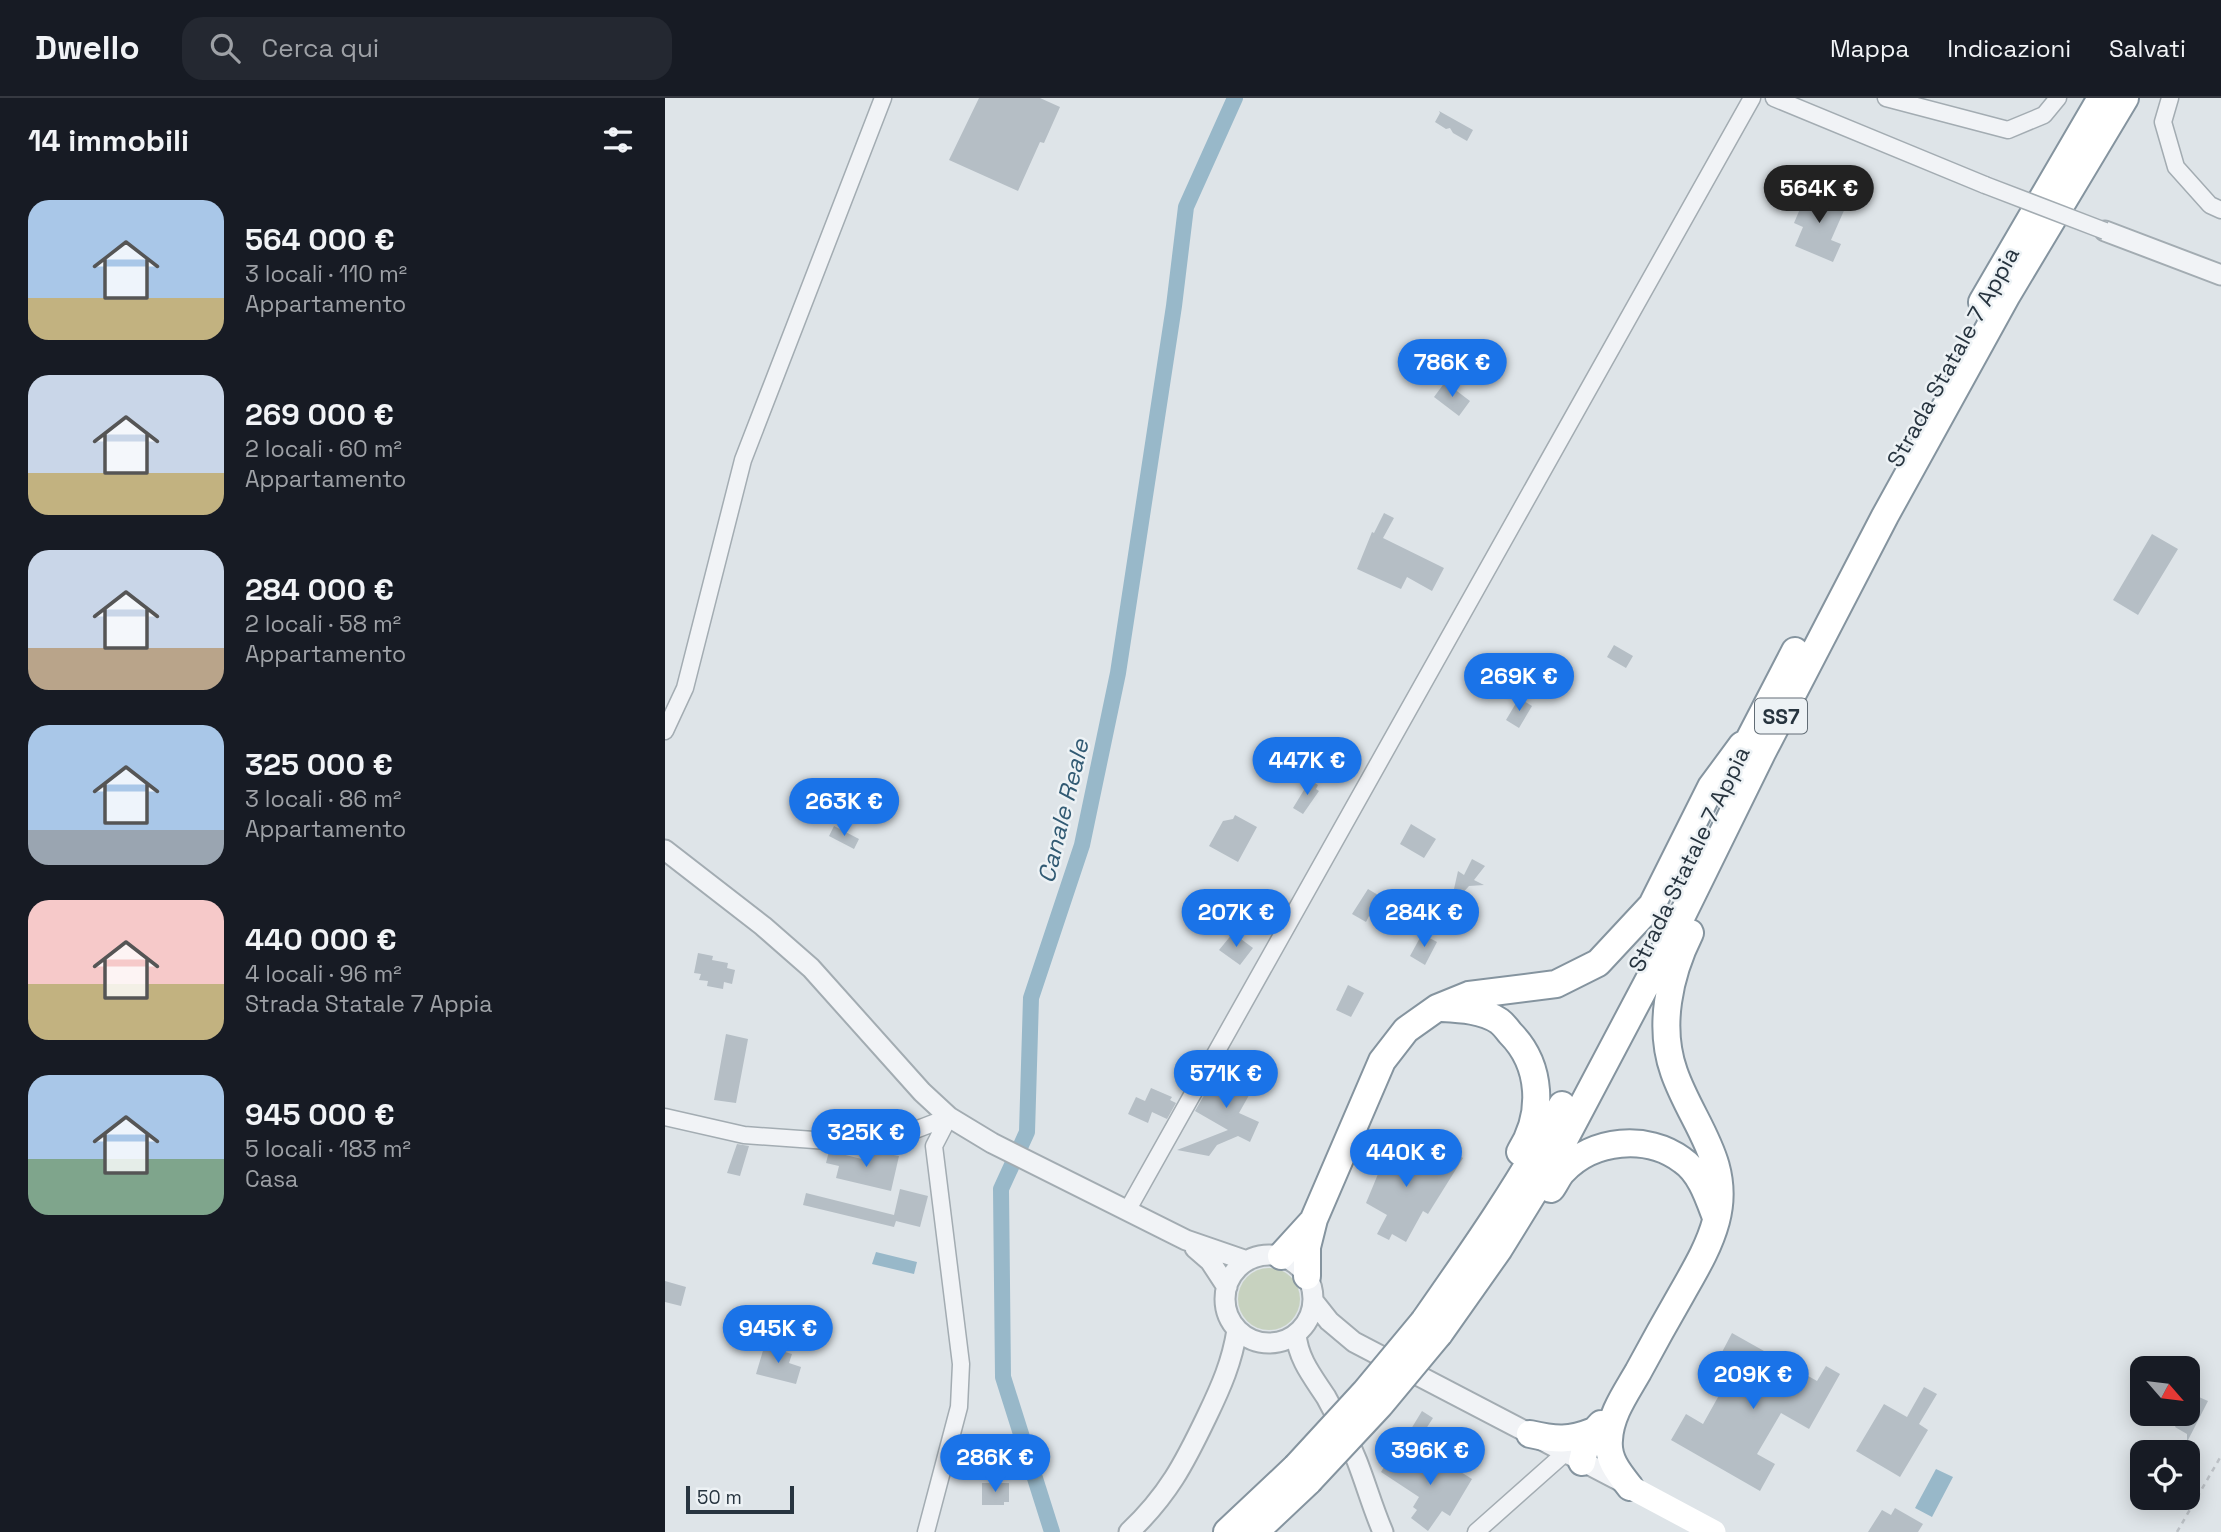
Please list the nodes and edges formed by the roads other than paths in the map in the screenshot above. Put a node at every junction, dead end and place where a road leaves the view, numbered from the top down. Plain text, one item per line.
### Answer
1 (883, 98) edge
2 (1752, 98) edge
3 (1775, 98) edge
4 (1886, 98) edge
5 (2058, 98) edge
6 (2101, 98) edge
7 (2125, 98) edge
8 (2170, 98) edge
9 (2221, 210) edge
10 (2105, 231) joint
11 (2221, 275) edge
12 (1755, 726) junction
13 (665, 730) edge
14 (1762, 753) junction
15 (665, 850) edge
16 (1437, 1008) junction
17 (665, 1117) edge
18 (949, 1117) junction
19 (1127, 1210) junction
20 (1314, 1219) junction
21 (1716, 1220) junction
22 (1186, 1240) junction
23 (1281, 1256) junction
24 (1247, 1261) junction
25 (1307, 1276) junction
26 (1227, 1287) junction
27 (1314, 1302) junction
28 (1431, 1327) junction
29 (1237, 1330) junction
30 (1286, 1338) junction
31 (1354, 1342) junction
32 (1228, 1373) junction
33 (1530, 1434) joint
34 (1585, 1445) junction
35 (1303, 1474) junction
36 (1630, 1487) joint
37 (926, 1532) edge
38 (1129, 1532) edge
39 (1227, 1532) edge
40 (1255, 1532) edge
41 (1383, 1532) edge
42 (1476, 1532) edge
43 (1714, 1532) edge

1 - 13 street
2 - 19 street
3 - 10 street, bridge
4 - 5 street
6 - 12 highway, Strada Statale 7 Appia / SS7
7 - 14 highway, Strada Statale 7 Appia / SS7
8 - 9 street
10 - 11 street
12 - 16 highway
12 - 28 highway, Strada Statale 7 Appia / SS7
14 - 21 highway
14 - 28 highway, Strada Statale 7 Appia / SS7
15 - 18 street
16 - 20 highway
16 - 28 highway
17 - 18 street
18 - 19 street
18 - 37 street
19 - 22 street
20 - 23 highway
20 - 25 highway
21 - 28 highway
21 - 34 highway
22 - 24 street
22 - 26 street
23 - 24 street
23 - 25 street
24 - 26 street
25 - 27 street
26 - 29 street
27 - 30 street
27 - 31 street
28 - 35 highway, Strada Statale 7 Appia / SS7, bridge
29 - 30 street
29 - 32 street
30 - 31 street
30 - 32 street
30 - 41 street
31 - 33 street
32 - 38 street
33 - 34 highway
34 - 36 highway
34 - 42 street
35 - 39 highway, Strada Statale 7 Appia / SS7
35 - 40 highway, Strada Statale 7 Appia / SS7
36 - 43 main road

